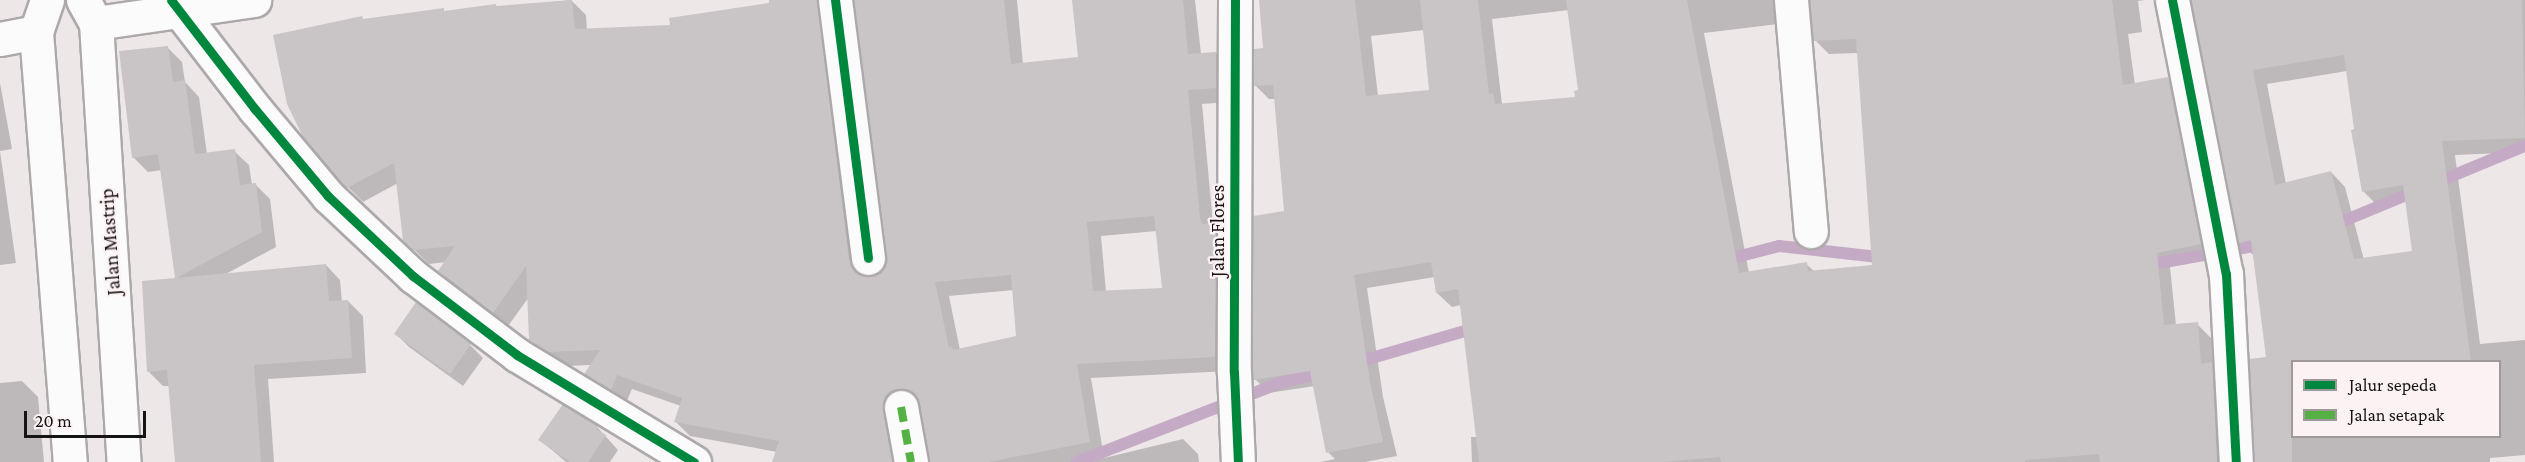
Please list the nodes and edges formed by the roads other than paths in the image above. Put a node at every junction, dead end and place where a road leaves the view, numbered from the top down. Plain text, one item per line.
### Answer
1 (46, 0) edge
2 (255, 0) edge
3 (835, 0) edge
4 (1235, 0) edge
5 (1791, 0) edge
6 (2172, 0) edge
7 (175, 5) edge
8 (89, 11) edge
9 (36, 32) junction
10 (0, 39) edge
11 (1810, 231) dead end
12 (868, 258) dead end
13 (901, 407) dead end
14 (1237, 455) edge
15 (70, 462) edge
16 (124, 462) edge
17 (694, 462) edge
18 (911, 462) edge
19 (2236, 462) edge

1 - 9 street
2 - 7 street
3 - 12 street
4 - 14 street, Jalan Flores
5 - 11 street
6 - 19 street
7 - 8 street
7 - 17 street
8 - 16 street, Jalan Mastrip
9 - 10 street
9 - 15 street
13 - 18 street

